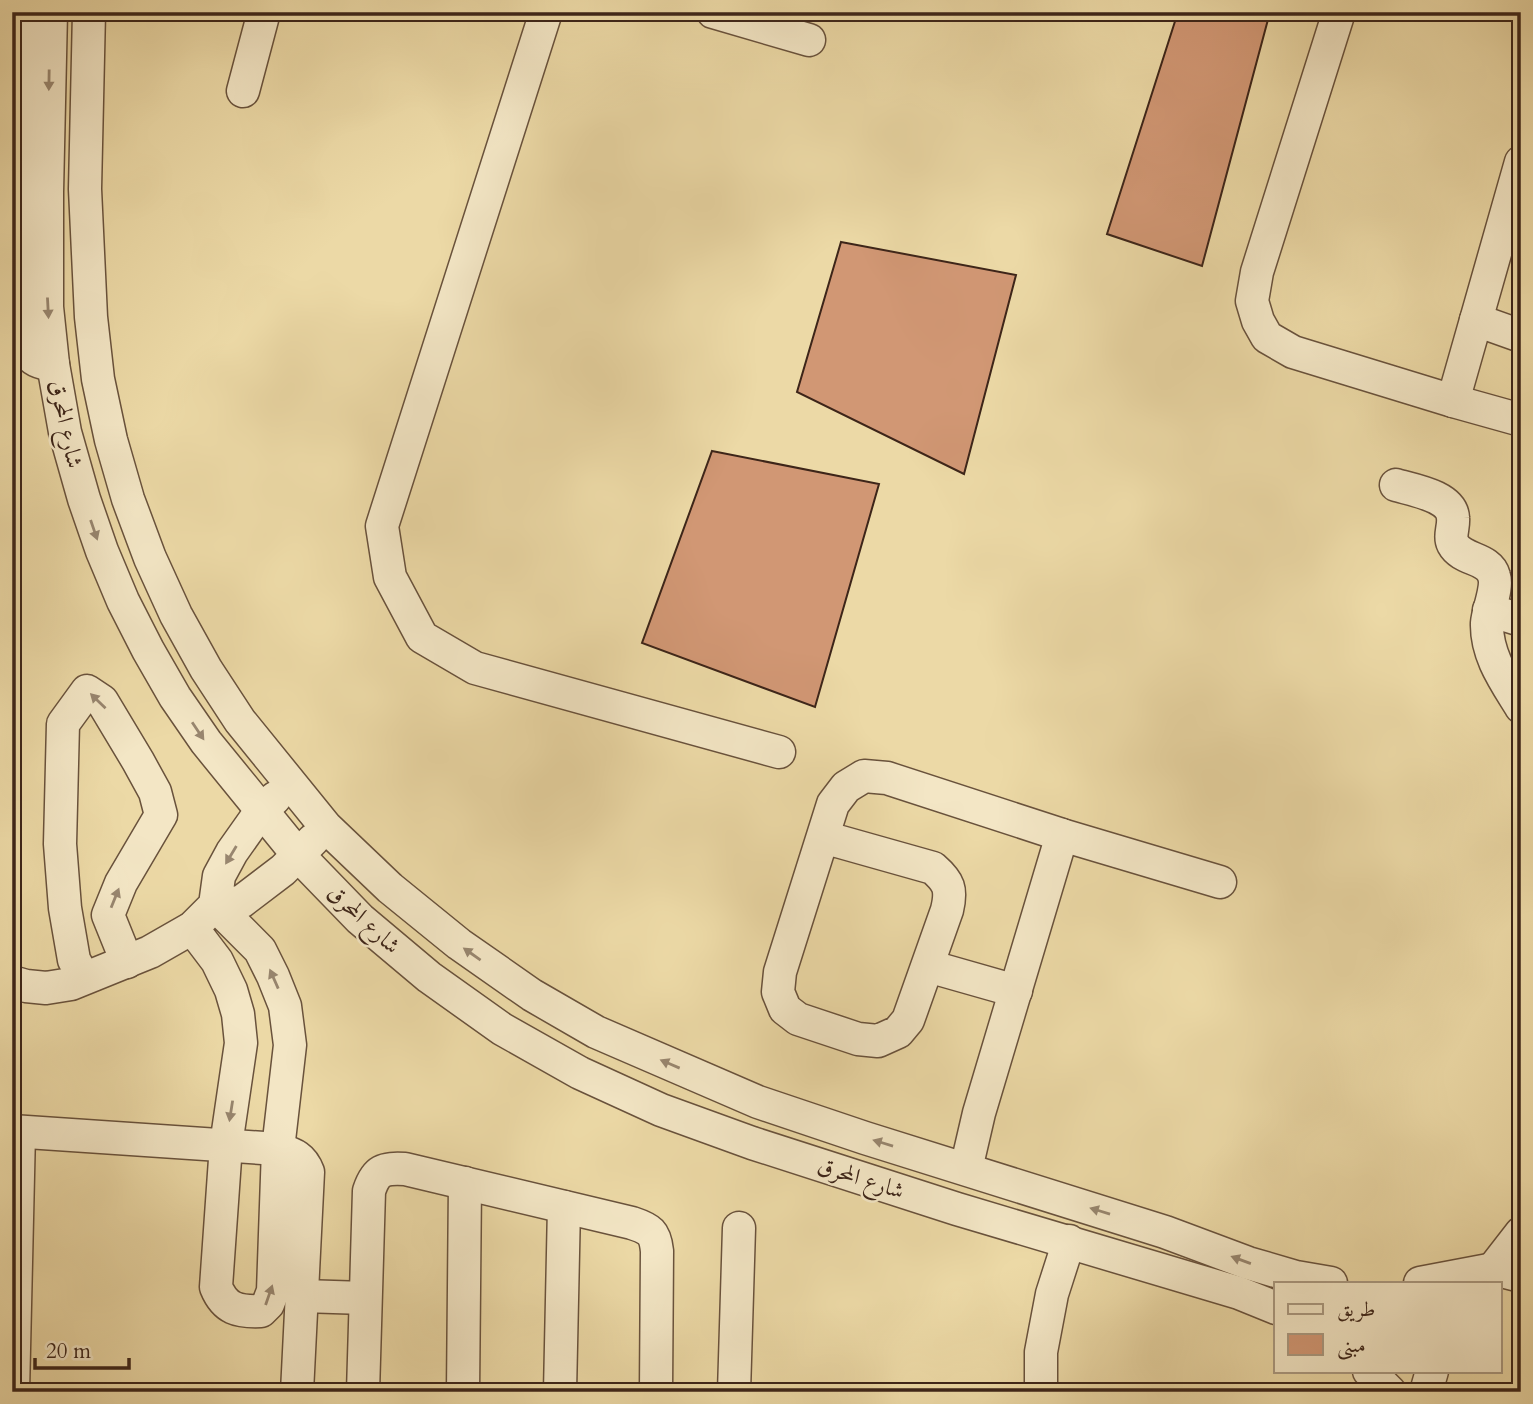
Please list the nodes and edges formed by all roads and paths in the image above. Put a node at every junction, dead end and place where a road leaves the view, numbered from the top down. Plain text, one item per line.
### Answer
1 (51, 12) edge
2 (89, 12) edge
3 (264, 12) edge
4 (545, 12) edge
5 (713, 12) edge
6 (1339, 12) edge
7 (21, 28) edge
8 (809, 40) dead end
9 (243, 91) dead end
10 (18, 136) edge
11 (1521, 162) edge
12 (1476, 320) junction
13 (1521, 336) edge
14 (53, 364) junction
15 (1453, 401) junction
16 (1521, 419) edge
17 (1396, 485) dead end
18 (1489, 610) junction
19 (1521, 620) edge
20 (1521, 707) edge
21 (779, 752) dead end
22 (290, 784) junction
23 (261, 811) junction
24 (326, 827) junction
25 (1062, 835) junction
26 (823, 837) junction
27 (298, 855) junction
28 (1220, 883) dead end
29 (215, 905) junction
30 (192, 928) junction
31 (127, 962) junction
32 (928, 965) junction
33 (84, 978) junction
34 (12, 982) edge
35 (1016, 991) junction
36 (16, 1131) edge
37 (226, 1145) junction
38 (278, 1149) junction
39 (966, 1169) junction
40 (465, 1183) junction
41 (564, 1207) junction
42 (739, 1228) dead end
43 (1521, 1233) edge
44 (1069, 1241) junction
45 (1499, 1276) edge
46 (1325, 1282) edge
47 (1431, 1282) edge
48 (302, 1296) junction
49 (365, 1298) junction
50 (1274, 1307) edge
51 (1370, 1372) edge
52 (1432, 1372) edge
53 (13, 1392) edge
54 (297, 1392) edge
55 (363, 1392) edge
56 (463, 1392) edge
57 (560, 1392) edge
58 (656, 1392) edge
59 (734, 1392) edge
60 (1041, 1392) edge
61 (1390, 1392) edge
62 (1426, 1392) edge

1 -> 14 street, شارع المحرق
2 - 22 street, شارع المحرق
3 - 9 street
4 - 21 street
5 - 8 street
6 - 15 street
7 - 10 street
10 - 14 street
11 - 12 street
12 - 13 street
12 - 15 street
14 -> 23 street, شارع المحرق
15 - 16 street
17 - 18 street
18 - 19 street
18 - 20 street
22 - 23 street
22 - 24 street, شارع المحرق
23 - 27 street, شارع المحرق
23 -> 29 street
24 - 27 street
39 -> 24 street, شارع المحرق
25 - 26 street
25 - 28 street
25 - 35 street
26 - 32 street
26 - 32 street
27 - 29 street
27 - 44 street, شارع المحرق
29 - 30 street
38 -> 29 street
30 - 31 street
30 -> 37 street
31 - 33 street
31 -> 33 street
32 - 35 street
33 - 34 street
35 - 39 street
36 - 37 street
36 - 53 street
37 - 38 street
37 -> 38 street
38 - 48 street
46 -> 39 street, شارع المحرق
40 - 41 street
40 - 49 street
40 - 56 street
41 - 57 street
41 - 58 street
42 - 59 street
43 - 45 street
44 - 50 street, شارع المحرق
44 - 60 street
45 - 47 street
48 - 49 street
48 - 54 street
49 - 55 street
51 - 61 street
52 - 62 street

